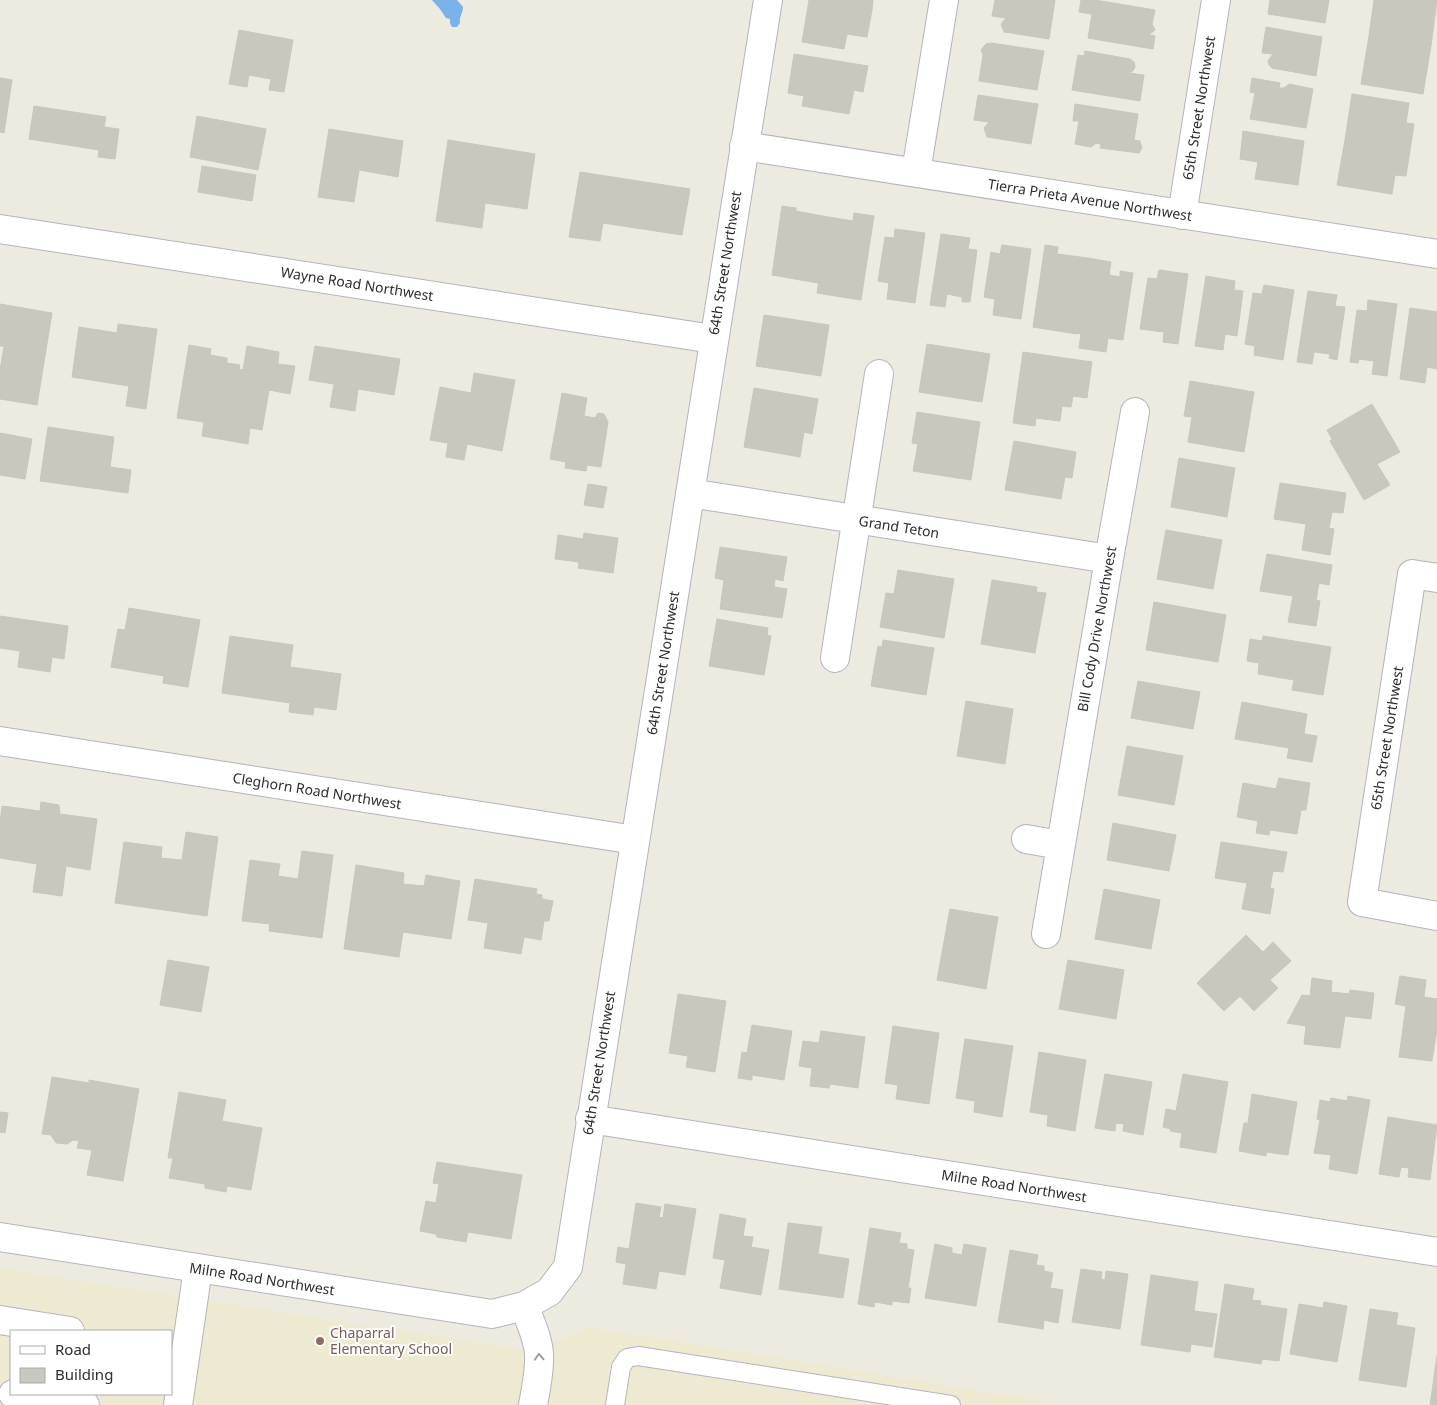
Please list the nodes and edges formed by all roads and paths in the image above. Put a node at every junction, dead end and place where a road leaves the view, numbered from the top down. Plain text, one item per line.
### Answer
1 (768, 0) edge
2 (944, 0) edge
3 (1216, 0) edge
4 (744, 146) junction
5 (916, 172) junction
6 (1182, 215) junction
7 (0, 229) edge
8 (1437, 254) edge
9 (713, 339) junction
10 (879, 374) dead end
11 (1136, 412) dead end
12 (690, 494) junction
13 (855, 520) junction
14 (1109, 559) junction
15 (1425, 576) edge
16 (835, 658) dead end
17 (0, 741) edge
18 (1026, 839) dead end
19 (635, 840) junction
20 (1060, 845) junction
21 (1437, 916) edge
22 (1046, 934) dead end
23 (590, 1119) junction
24 (0, 1238) edge
25 (1437, 1252) edge
26 (198, 1269) junction
27 (524, 1306) junction
28 (0, 1320) edge
29 (64, 1330) edge
30 (179, 1348) edge
31 (19, 1395) edge
32 (85, 1405) edge
33 (178, 1405) edge
34 (533, 1405) edge
35 (615, 1405) edge
36 (951, 1405) edge

1 - 4 street, 64th Street Northwest
2 - 5 street
3 - 6 street, 65th Street Northwest
4 - 5 street, Tierra Prieta Avenue Northwest
4 - 9 street, 64th Street Northwest
5 - 6 street, Tierra Prieta Avenue Northwest
6 - 8 street, Tierra Prieta Avenue Northwest
7 - 9 street, Wayne Road Northwest
9 - 12 street, 64th Street Northwest
10 - 13 street
11 - 14 street, Bill Cody Drive Northwest
12 - 13 street, Grand Teton
12 - 19 street, 64th Street Northwest
13 - 14 street, Grand Teton
13 - 16 street
14 - 20 street, Bill Cody Drive Northwest
15 - 21 street, 65th Street Northwest
17 - 19 street, Cleghorn Road Northwest
18 - 20 street
19 - 23 street, 64th Street Northwest
20 - 22 street, Bill Cody Drive Northwest
23 - 25 street, Milne Road Northwest
23 - 27 street, 64th Street Northwest
24 - 26 street, Milne Road Northwest
26 - 27 street, Milne Road Northwest
26 - 30 street
34 -> 27 street
28 - 29 street
30 - 33 street
31 - 32 street
35 - 36 lane

